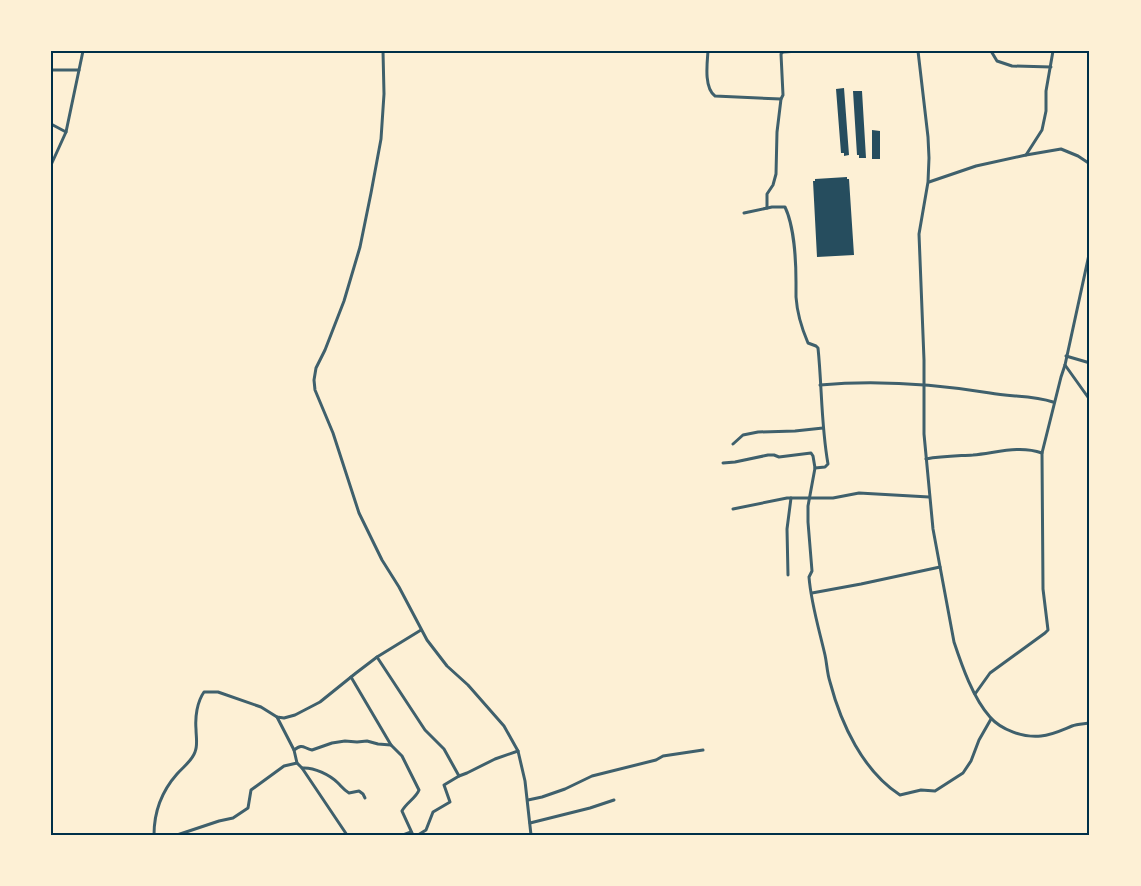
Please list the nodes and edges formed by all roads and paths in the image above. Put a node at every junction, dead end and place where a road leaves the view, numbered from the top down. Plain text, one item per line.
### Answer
1 (83, 51) edge
2 (383, 51) edge
3 (708, 51) edge
4 (799, 51) edge
5 (918, 51) edge
6 (991, 51) edge
7 (1053, 51) edge
8 (1051, 67) junction
9 (51, 70) edge
10 (79, 70) junction
11 (781, 99) junction
12 (51, 124) edge
13 (66, 132) junction
14 (1026, 155) junction
15 (1090, 164) edge
16 (51, 165) edge
17 (928, 182) junction
18 (767, 208) junction
19 (744, 213) dead end
20 (1090, 250) edge
21 (1066, 356) junction
22 (1090, 363) edge
23 (1065, 365) junction
24 (820, 385) junction
25 (923, 385) junction
26 (1090, 400) edge
27 (1054, 402) junction
28 (823, 428) junction
29 (733, 444) dead end
30 (1042, 453) junction
31 (926, 459) junction
32 (723, 462) dead end
33 (815, 468) junction
34 (929, 497) junction
35 (791, 498) junction
36 (809, 498) junction
37 (733, 509) dead end
38 (939, 567) junction
39 (788, 575) dead end
40 (812, 593) junction
41 (421, 630) junction
42 (377, 657) junction
43 (351, 677) junction
44 (975, 694) junction
45 (277, 717) junction
46 (991, 718) junction
47 (1090, 723) edge
48 (391, 745) junction
49 (294, 750) junction
50 (703, 750) dead end
51 (518, 751) junction
52 (297, 763) junction
53 (302, 768) junction
54 (459, 776) junction
55 (365, 798) dead end
56 (528, 800) junction
57 (614, 800) dead end
58 (530, 823) junction
59 (414, 834) edge
60 (154, 835) edge
61 (177, 835) edge
62 (347, 835) edge
63 (403, 835) edge
64 (531, 835) edge

1 - 10 street
2 - 41 street
3 - 11 street
4 - 11 street
5 - 17 street
6 - 8 street
7 - 8 street
8 - 14 street
9 - 10 street
10 - 13 street
11 - 18 street
12 - 13 street
13 - 16 street
14 - 15 street
14 - 17 street
17 - 25 street
18 - 19 street
18 - 24 street
20 - 21 street
21 - 22 street
21 - 23 street
23 - 26 street
23 - 27 street
24 - 25 street
24 - 28 street
25 - 27 street
25 - 31 street
27 - 30 street
28 - 29 street
28 - 33 street
30 - 31 street
30 - 44 street
31 - 34 street
32 - 33 street
33 - 36 street
34 - 36 street
34 - 38 street
35 - 36 street
35 - 37 street
35 - 39 street
36 - 40 street
38 - 40 street
38 - 44 street
40 - 46 street
41 - 42 street
41 - 51 street
42 - 43 street
42 - 54 street
43 - 45 street
43 - 48 street
44 - 46 street
45 - 49 street
45 - 60 street
46 - 47 street
48 - 49 street
48 - 59 street
49 - 52 street
50 - 56 street
51 - 54 street
51 - 56 street
52 - 53 street
52 - 61 street
53 - 55 street
53 - 62 street
54 - 59 street
56 - 58 street
57 - 58 street
58 - 64 street
59 - 63 street

